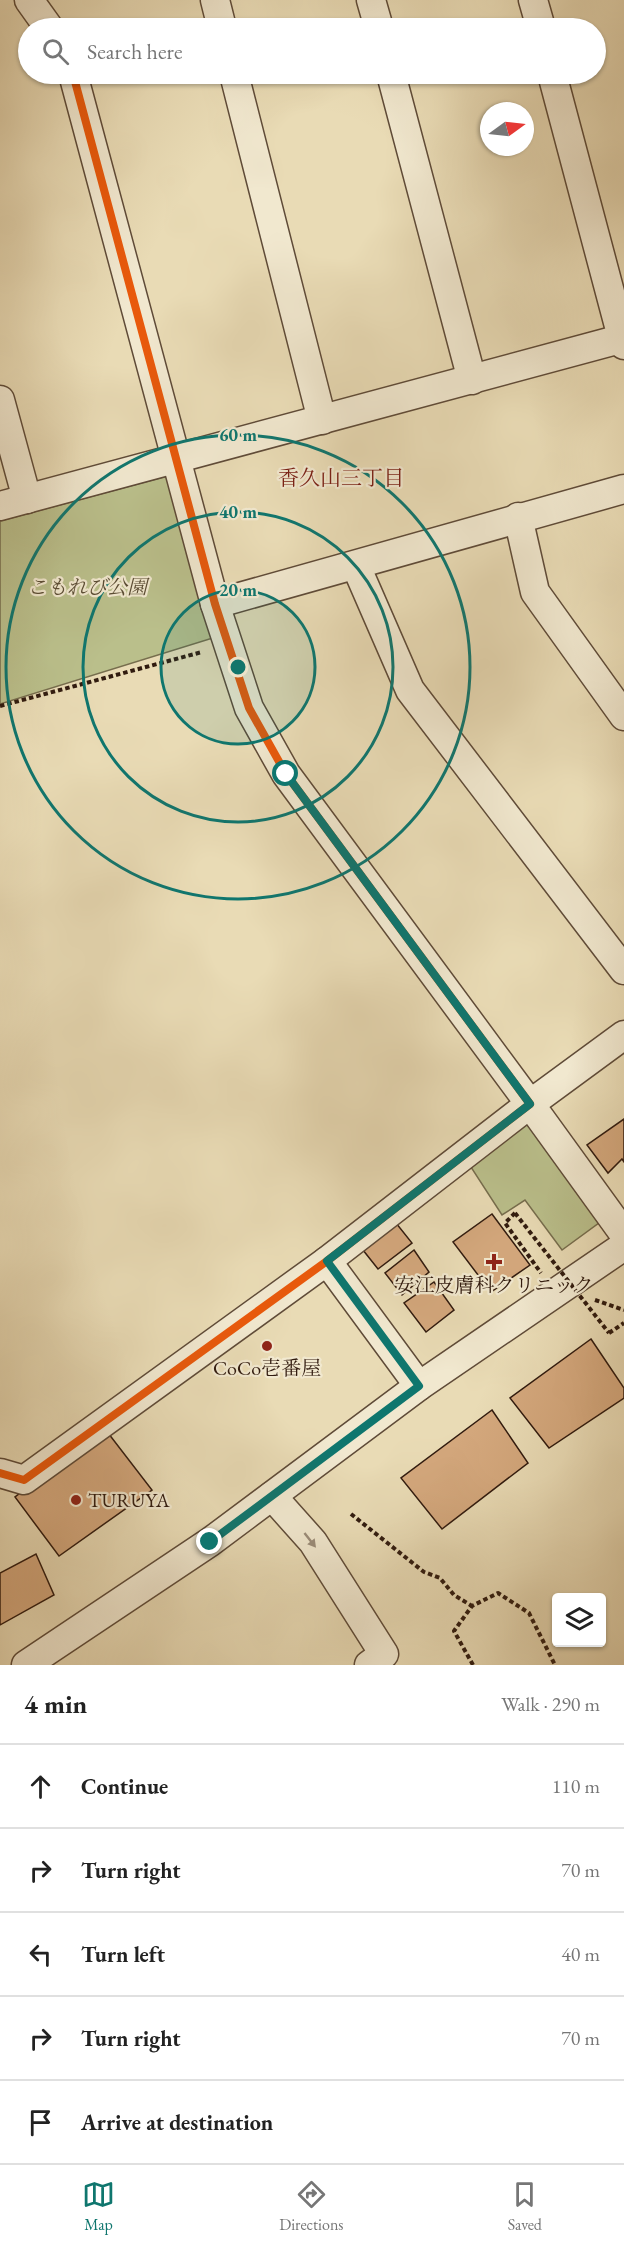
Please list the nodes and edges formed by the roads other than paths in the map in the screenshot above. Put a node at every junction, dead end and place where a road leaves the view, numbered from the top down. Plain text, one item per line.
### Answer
1 (29, 0) edge
2 (215, 0) edge
3 (371, 0) edge
4 (533, 0) edge
5 (42, 18) edge
6 (220, 18) edge
7 (376, 18) edge
8 (538, 18) edge
9 (76, 84) edge
10 (237, 84) edge
11 (394, 84) edge
12 (555, 84) edge
13 (623, 340) edge
14 (472, 380) junction
15 (0, 400) edge
16 (322, 420) junction
17 (177, 459) junction
18 (624, 489) edge
19 (27, 499) junction
20 (0, 506) edge
21 (518, 517) junction
22 (356, 566) junction
23 (215, 604) junction
24 (624, 716) edge
25 (624, 970) edge
26 (624, 1035) edge
27 (530, 1104) junction
28 (624, 1234) edge
29 (624, 1246) edge
30 (327, 1261) junction
31 (419, 1386) junction
32 (0, 1473) edge
33 (272, 1496) junction
34 (26, 1665) edge
35 (369, 1665) edge

1 - 5 street
2 - 6 street
3 - 7 street
4 - 8 street
9 - 17 street
10 - 16 street
11 - 14 street
12 - 13 street
13 - 14 street
14 - 16 street
15 - 19 street
16 - 17 street
17 - 19 street
17 - 23 street
18 - 21 street
19 - 20 street
21 - 22 street
21 - 24 street
22 - 23 street
22 - 25 street
23 - 27 street
26 - 27 street
27 - 28 street
27 - 30 street
29 - 31 street
30 - 31 street
30 - 32 street
31 - 33 street
33 - 34 street
33 -> 35 street

